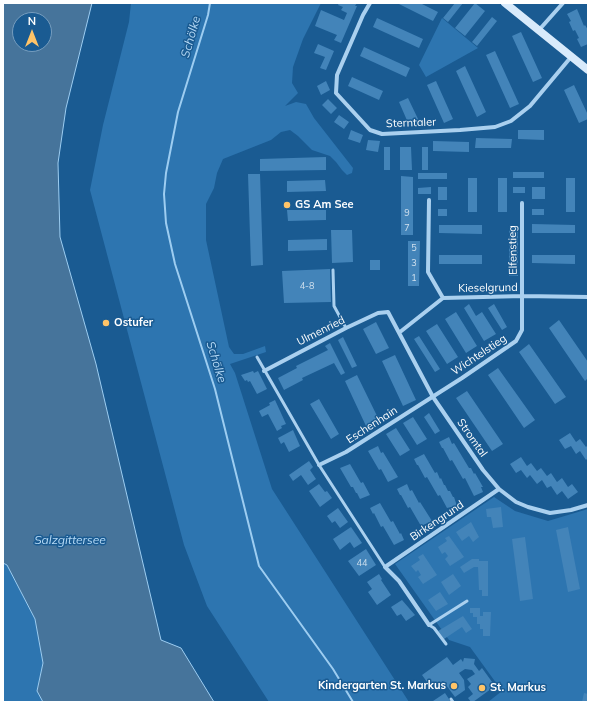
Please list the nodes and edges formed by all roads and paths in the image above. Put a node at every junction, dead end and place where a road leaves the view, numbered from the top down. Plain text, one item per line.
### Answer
1 (370, 3) edge
2 (505, 3) edge
3 (563, 3) edge
4 (539, 30) junction
5 (571, 57) junction
6 (588, 70) edge
7 (429, 200) dead end
8 (522, 203) dead end
9 (333, 270) dead end
10 (523, 296) junction
11 (588, 297) edge
12 (443, 298) junction
13 (388, 312) joint
14 (346, 328) junction
15 (400, 332) junction
16 (257, 357) dead end
17 (264, 371) junction
18 (432, 397) junction
19 (319, 465) junction
20 (499, 490) junction
21 (588, 505) edge
22 (385, 567) junction
23 (467, 601) dead end
24 (429, 625) junction
25 (446, 644) dead end

1 - 5 street, Sterntaler
2 - 4 street
3 - 4 street
4 - 5 street
5 - 6 street
7 - 12 street
8 - 10 street, Elfenstieg
9 - 14 lane
10 - 11 street, Kieselgrund
10 - 12 street, Kieselgrund
10 - 18 street, Wichtelstieg
12 - 15 street, Kieselgrund
13 - 14 street, Ulmenried
13 - 15 street, Stromtal
14 - 17 street, Ulmenried
15 - 18 street, Stromtal
16 - 17 lane
17 - 19 lane
18 - 19 street, Eschenhain
18 - 20 street, Stromtal
19 - 22 lane
20 - 21 street, Stromtal
20 - 22 street, Birkengrund
22 - 24 street
23 - 24 lane
24 - 25 lane

